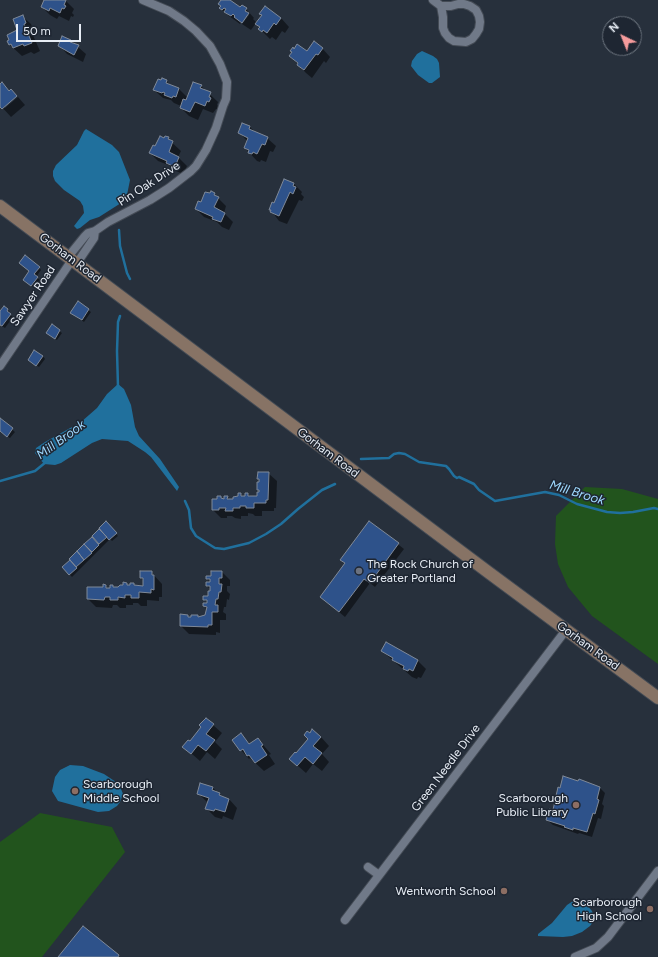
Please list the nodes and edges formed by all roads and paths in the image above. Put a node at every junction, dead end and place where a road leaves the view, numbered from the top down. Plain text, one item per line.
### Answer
1 (143, 0) edge
2 (433, 0) edge
3 (441, 6) junction
4 (0, 206) edge
5 (95, 231) joint
6 (72, 260) junction
7 (0, 366) edge
8 (566, 630) junction
9 (658, 698) edge
10 (368, 867) dead end
11 (658, 871) edge
12 (379, 875) junction
13 (345, 920) dead end
14 (575, 957) edge

1 - 5 street, Pin Oak Drive
2 - 3 street
3 - 3 street
4 - 6 main road, Gorham Road
5 - 6 street, Sawyer Road
6 - 7 street, Sawyer Road
6 - 8 main road, Gorham Road
8 - 9 main road, Gorham Road
8 - 12 street, Green Needle Drive
10 - 12 street
11 - 14 street
12 - 13 street, Green Needle Drive

